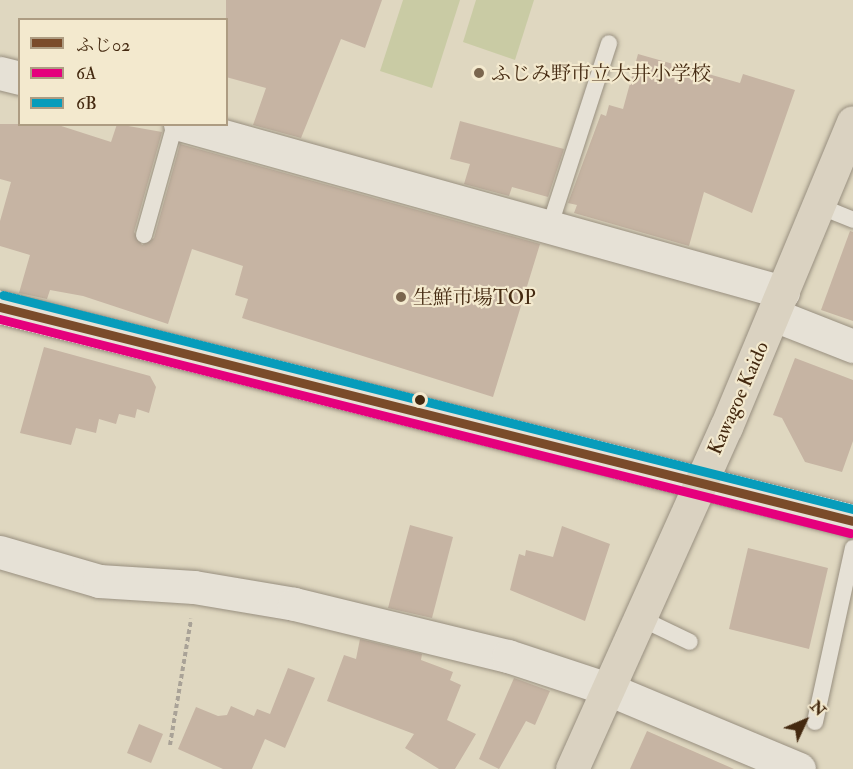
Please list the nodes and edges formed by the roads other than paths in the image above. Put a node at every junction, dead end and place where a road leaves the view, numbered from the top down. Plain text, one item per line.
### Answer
1 (609, 43) dead end
2 (0, 73) edge
3 (18, 78) edge
4 (853, 122) edge
5 (174, 126) edge
6 (187, 126) edge
7 (819, 206) junction
8 (853, 220) edge
9 (550, 225) junction
10 (144, 235) dead end
11 (778, 304) junction
12 (0, 307) edge
13 (853, 346) edge
14 (700, 485) junction
15 (853, 521) edge
16 (853, 548) edge
17 (0, 552) edge
18 (640, 618) junction
19 (690, 642) dead end
20 (608, 689) junction
21 (815, 722) dead end
22 (572, 769) edge
23 (799, 769) edge

1 - 9 lane
2 - 3 street
4 - 7 highway, Kawagoe Kaido
5 - 10 lane
6 - 9 street
7 - 8 lane
7 - 11 highway, Kawagoe Kaido
9 - 11 street
11 - 13 street
11 - 14 highway, Kawagoe Kaido
12 - 14 street
14 - 15 street
14 - 18 highway, Kawagoe Kaido
16 - 21 lane
17 - 20 street
18 - 19 lane
18 - 20 highway, Kawagoe Kaido
20 - 22 highway, Kawagoe Kaido
20 - 23 street

